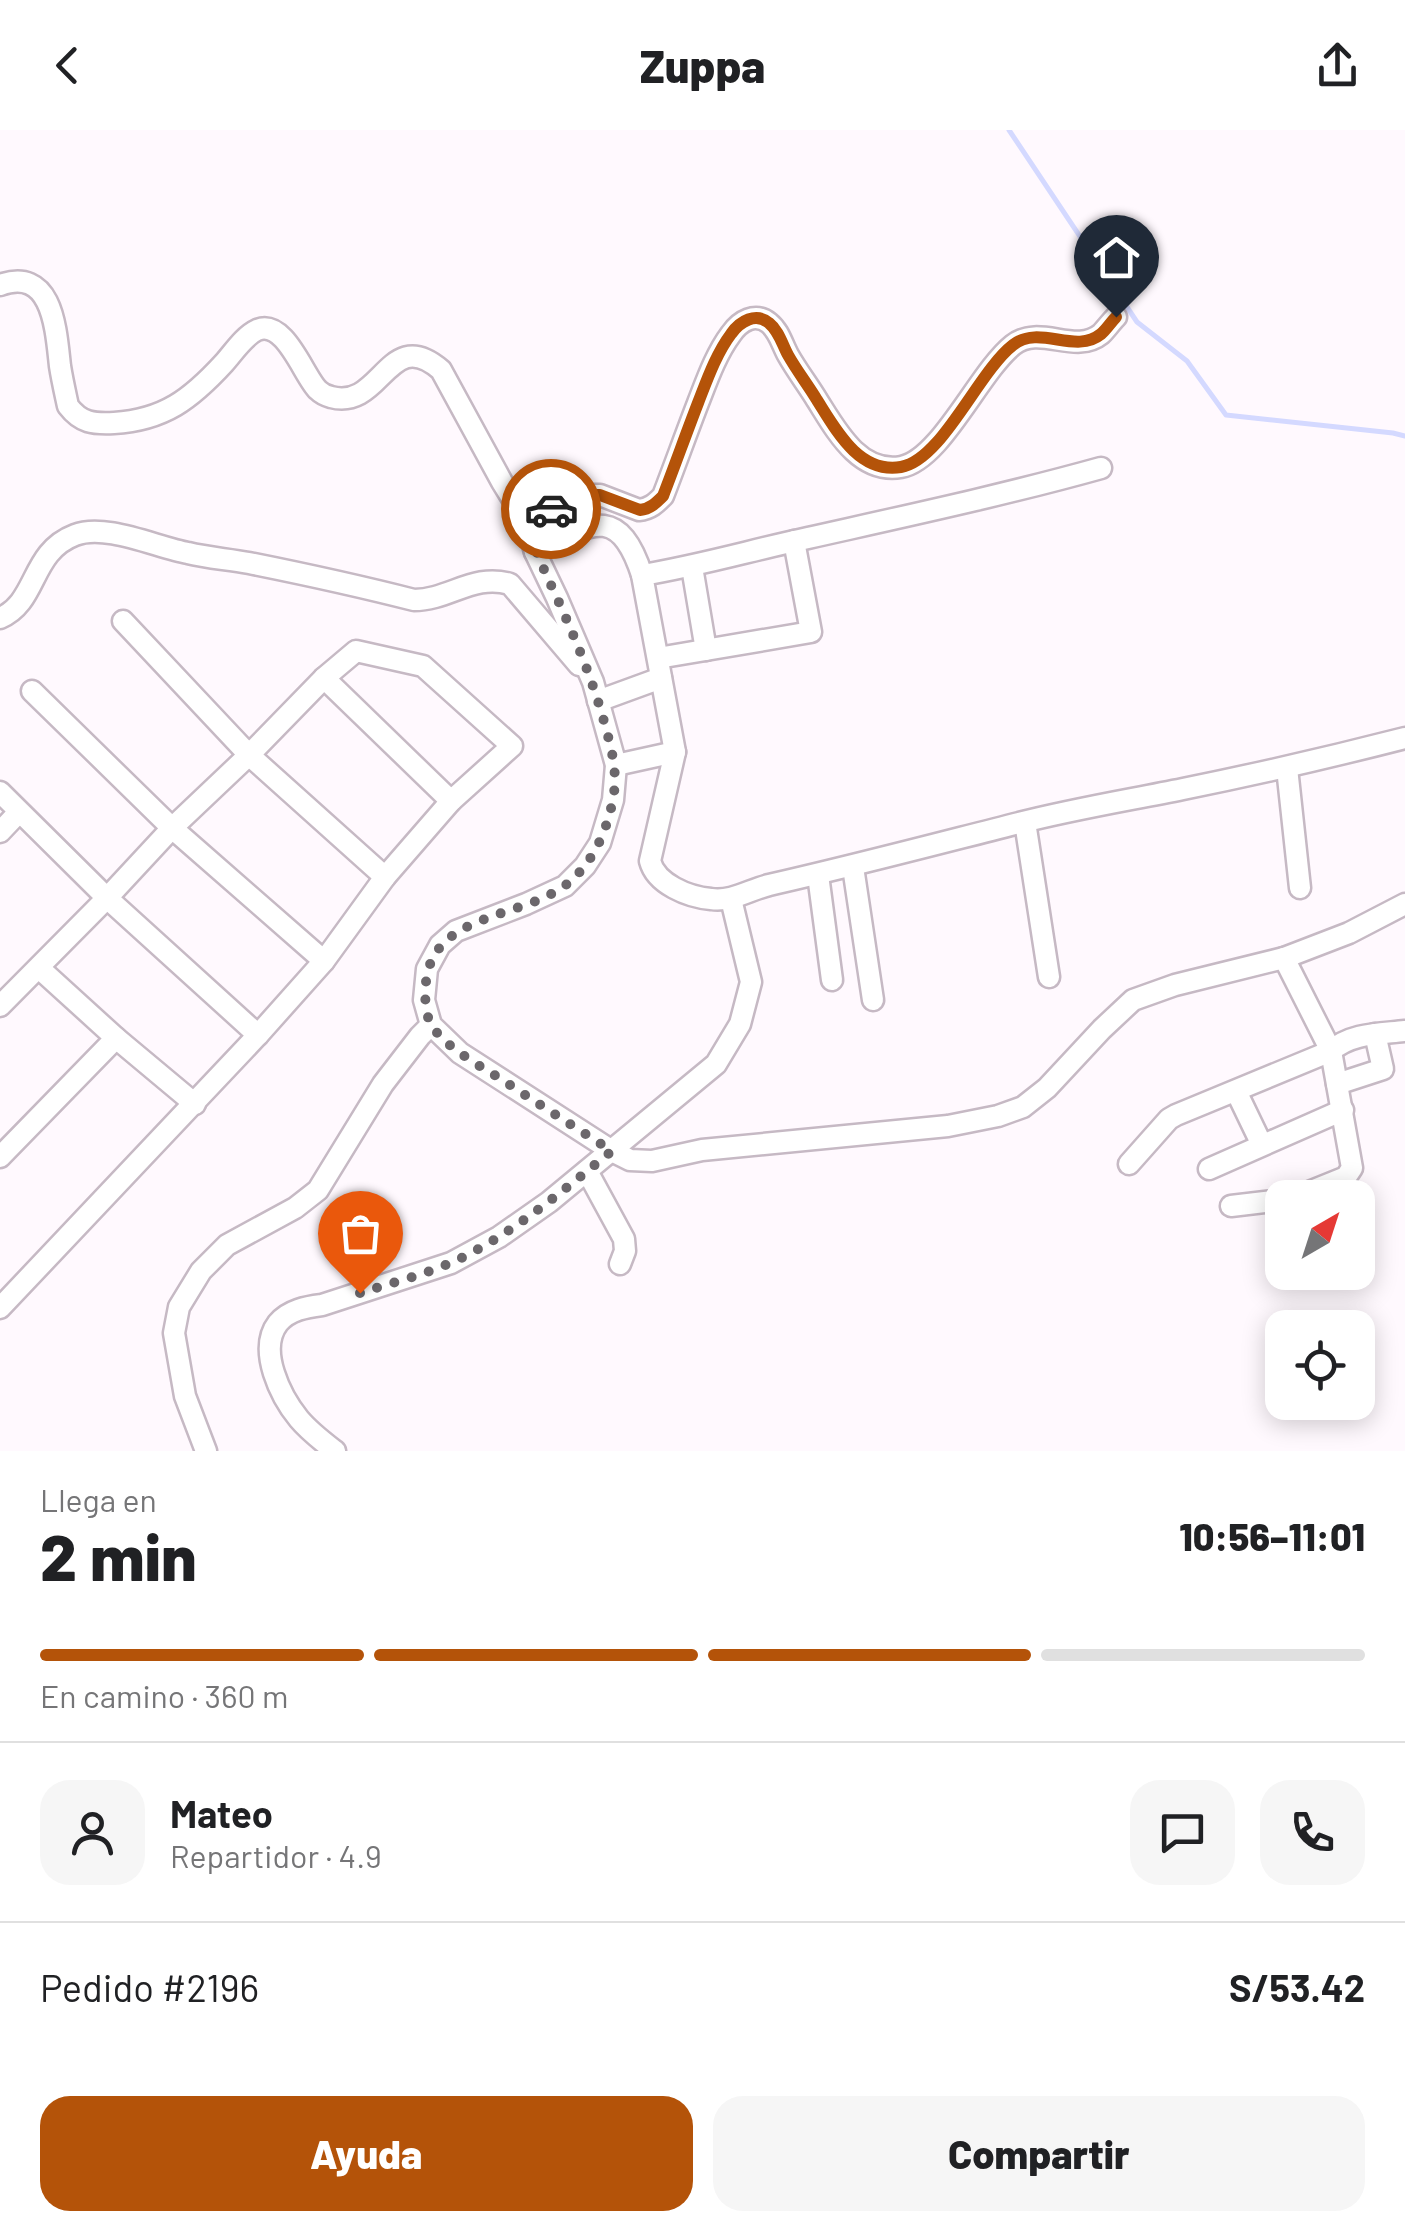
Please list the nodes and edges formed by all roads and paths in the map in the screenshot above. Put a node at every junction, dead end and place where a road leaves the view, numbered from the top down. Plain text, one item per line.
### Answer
1 (0, 285) edge
2 (1116, 317) dead end
3 (1102, 468) dead end
4 (526, 521) junction
5 (794, 541) junction
6 (535, 552) junction
7 (692, 567) junction
8 (642, 575) junction
9 (557, 598) junction
10 (533, 609) junction
11 (0, 618) edge
12 (123, 621) dead end
13 (706, 650) junction
14 (659, 668) junction
15 (324, 678) junction
16 (32, 691) dead end
17 (596, 692) junction
18 (1405, 738) edge
19 (675, 752) junction
20 (250, 755) junction
21 (616, 765) junction
22 (1287, 768) junction
23 (0, 792) edge
24 (451, 801) junction
25 (19, 812) junction
26 (1025, 822) junction
27 (172, 828) junction
28 (0, 832) edge
29 (852, 866) junction
30 (818, 875) junction
31 (385, 877) junction
32 (1300, 888) dead end
33 (107, 898) junction
34 (731, 899) junction
35 (1405, 904) edge
36 (1284, 958) junction
37 (324, 961) junction
38 (39, 968) junction
39 (1049, 977) dead end
40 (832, 980) dead end
41 (873, 1000) dead end
42 (0, 1006) edge
43 (431, 1025) junction
44 (1405, 1031) edge
45 (1375, 1034) junction
46 (258, 1035) junction
47 (116, 1038) junction
48 (1330, 1051) junction
49 (1338, 1084) junction
50 (1236, 1091) junction
51 (195, 1104) junction
52 (1342, 1110) junction
53 (1262, 1145) junction
54 (612, 1151) junction
55 (0, 1157) edge
56 (1128, 1164) dead end
57 (1209, 1168) dead end
58 (587, 1171) junction
59 (1336, 1180) edge
60 (1265, 1202) edge
61 (1232, 1206) dead end
62 (620, 1264) dead end
63 (0, 1308) edge
64 (206, 1451) edge
65 (335, 1451) edge

1 - 4 street
2 - 4 street
3 - 5 street
4 - 6 street
5 - 7 street
5 - 13 street
6 - 8 street
6 - 9 street
7 - 8 street
7 - 13 street
8 - 14 street
9 - 10 street
9 - 17 street
10 - 11 street
10 - 17 street
12 - 20 street
13 - 14 street
14 - 17 street
14 - 19 street
15 - 20 street
15 - 24 street
15 - 24 street
16 - 27 street
17 - 21 street
18 - 22 street
19 - 21 street
19 - 34 street
20 - 27 street
20 - 31 street
21 - 43 street
22 - 26 street
22 - 32 street
23 - 25 street
24 - 31 street
25 - 28 street
25 - 33 street
26 - 29 street
26 - 39 street
27 - 33 street
27 - 37 street
29 - 30 street
29 - 41 street
30 - 34 street
30 - 40 street
31 - 37 street
33 - 38 street
33 - 46 street
34 - 54 street
35 - 36 street
36 - 48 street
36 - 54 street
37 - 46 street
38 - 42 street
38 - 47 street
43 - 54 street
43 - 64 street
44 - 45 street
45 - 48 street
45 - 49 street
46 - 51 street
47 - 51 street
47 - 55 street
48 - 49 street
48 - 50 street
49 - 52 street
50 - 53 street
50 - 56 street
51 - 63 street
52 - 53 street
52 - 59 street
53 - 57 street
54 - 58 street
58 - 62 street
58 - 65 street
60 - 61 street

